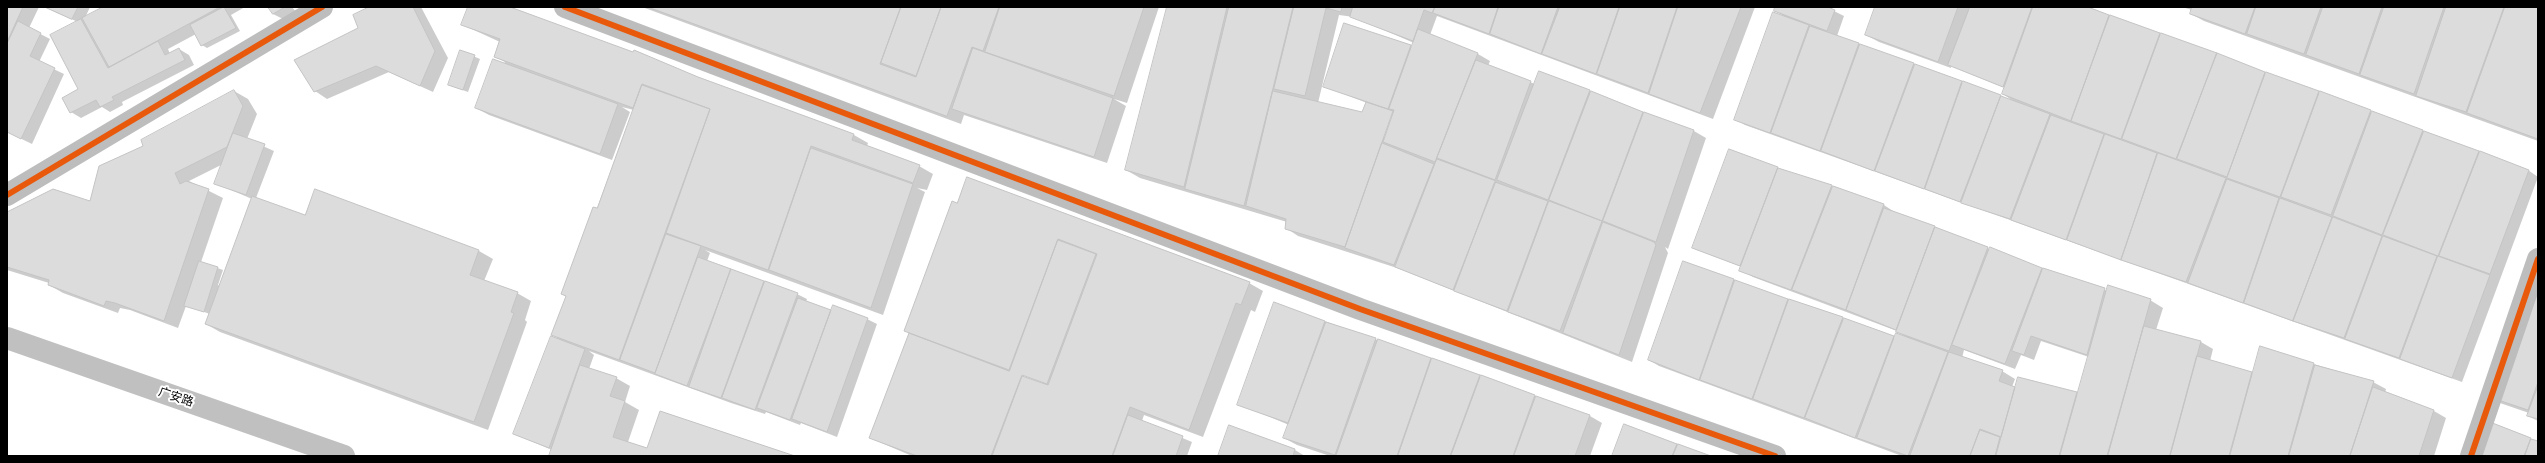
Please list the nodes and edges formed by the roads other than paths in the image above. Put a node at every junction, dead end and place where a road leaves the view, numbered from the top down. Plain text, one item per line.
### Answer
1 (322, 7) edge
2 (565, 7) edge
3 (7, 195) edge
4 (2538, 259) edge
5 (7, 338) edge
6 (344, 456) edge
7 (1775, 456) edge
8 (2471, 456) edge

1 - 3 street
2 - 7 street
4 - 8 street
5 - 6 main road, 广安路

